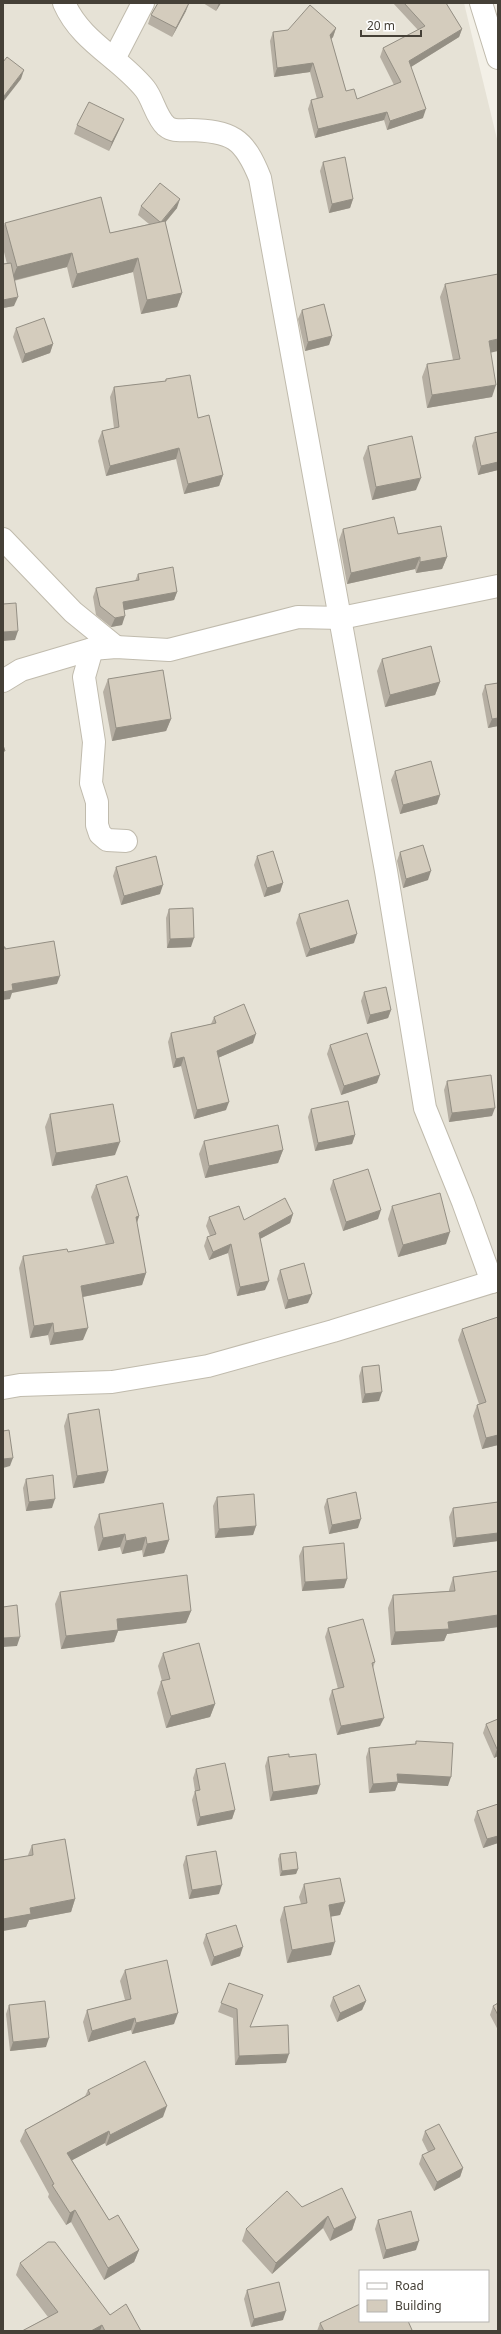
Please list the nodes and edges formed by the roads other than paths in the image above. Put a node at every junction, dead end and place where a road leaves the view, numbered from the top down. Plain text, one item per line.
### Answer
1 (64, 3) edge
2 (144, 3) edge
3 (481, 3) edge
4 (498, 58) edge
5 (114, 59) junction
6 (3, 539) edge
7 (498, 586) edge
8 (341, 618) junction
9 (116, 647) junction
10 (92, 649) junction
11 (3, 681) edge
12 (126, 841) dead end
13 (495, 1281) edge
14 (3, 1388) edge

1 - 5 street
2 - 5 street
3 - 4 street
5 - 8 street
6 - 9 street
7 - 8 street
8 - 9 street
8 - 13 street
9 - 10 street
10 - 11 street
10 - 12 street
13 - 14 street

